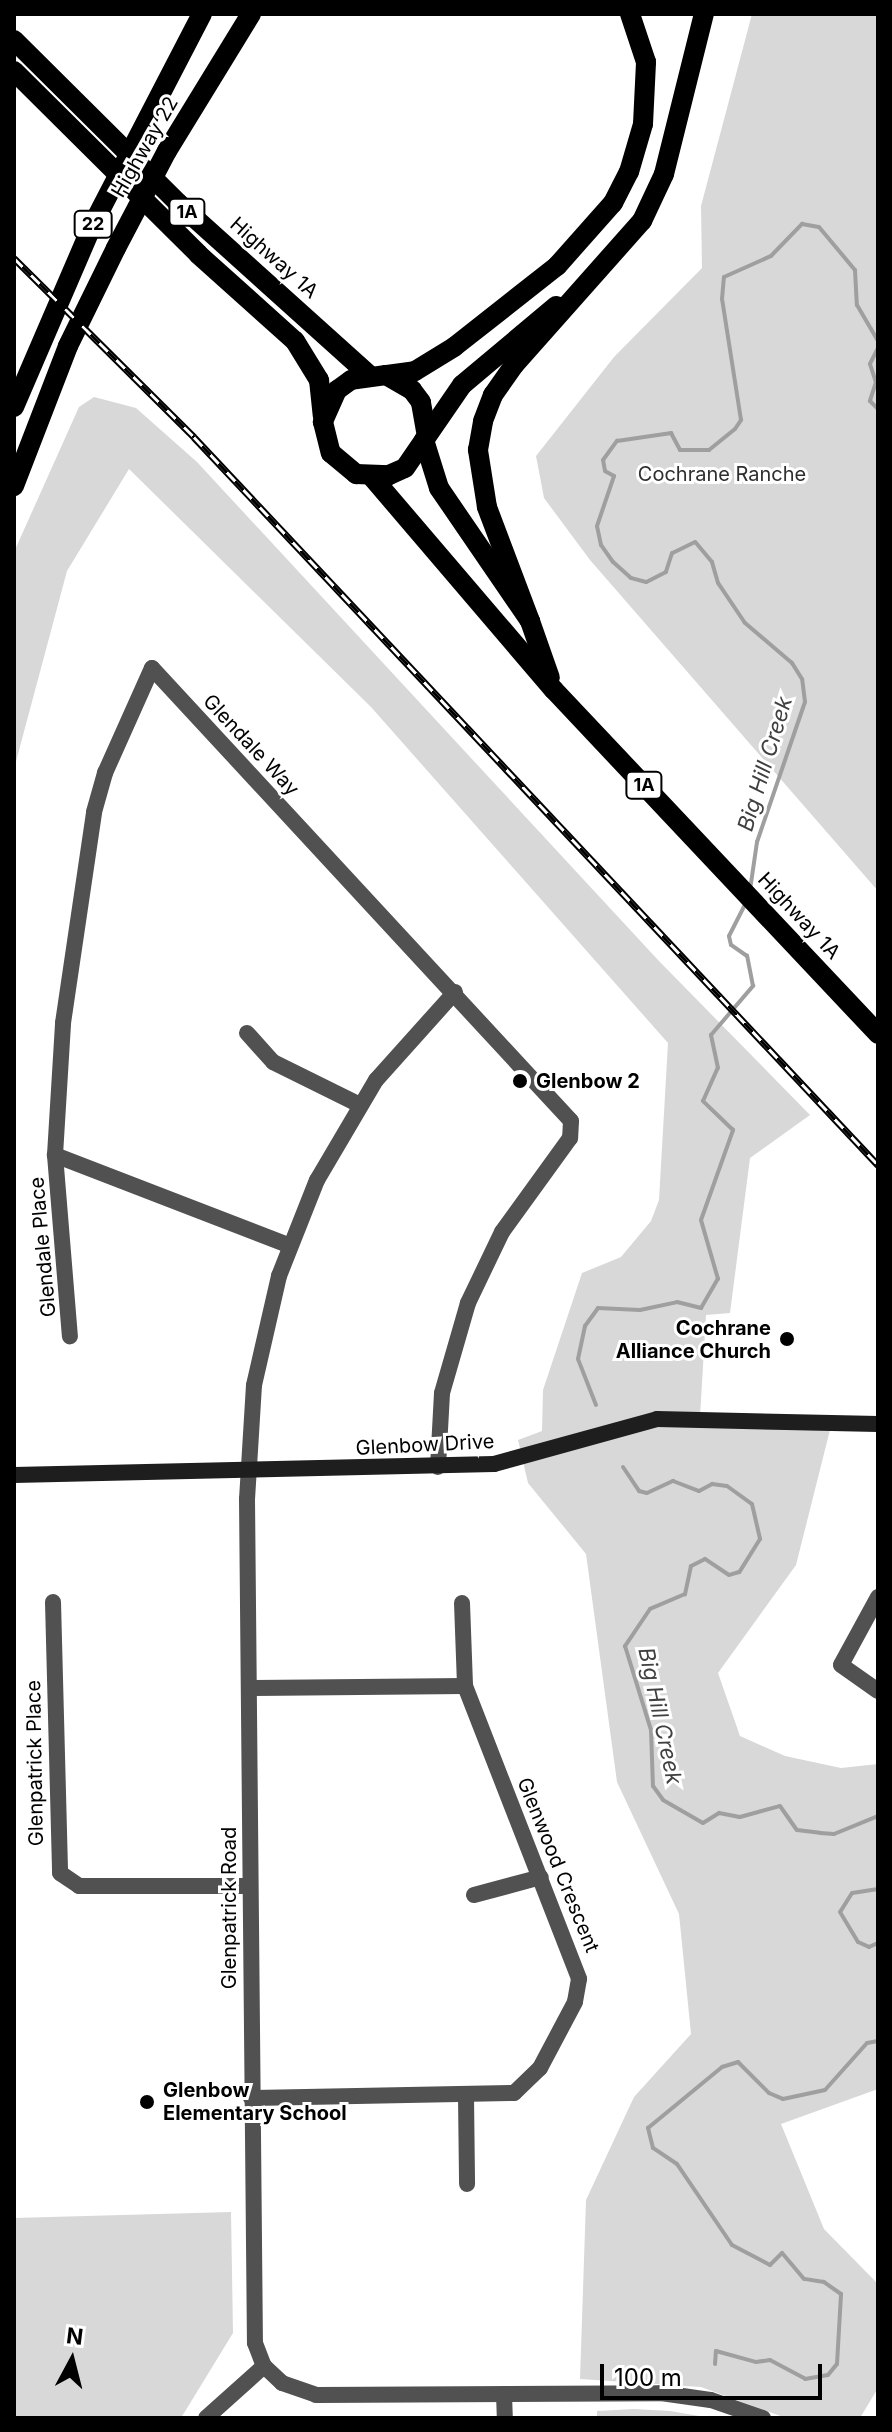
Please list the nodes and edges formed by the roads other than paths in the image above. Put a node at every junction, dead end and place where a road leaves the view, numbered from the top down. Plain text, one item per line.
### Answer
1 (202, 14) edge
2 (251, 14) edge
3 (258, 14) edge
4 (630, 14) edge
5 (704, 14) edge
6 (14, 40) edge
7 (14, 71) edge
8 (211, 83) junction
9 (601, 272) junction
10 (377, 375) junction
11 (14, 407) edge
12 (323, 422) junction
13 (425, 436) junction
14 (372, 477) junction
15 (14, 486) edge
16 (530, 621) junction
17 (554, 690) junction
18 (455, 992) junction
19 (247, 1033) dead end
20 (878, 1034) edge
21 (360, 1105) junction
22 (55, 1155) junction
23 (288, 1245) junction
24 (70, 1336) dead end
25 (878, 1424) edge
26 (14, 1466) edge
27 (438, 1467) junction
28 (247, 1469) junction
29 (63, 1471) junction
30 (14, 1475) edge
31 (878, 1597) edge
32 (53, 1602) dead end
33 (462, 1603) dead end
34 (465, 1686) junction
35 (249, 1688) junction
36 (878, 1691) edge
37 (541, 1877) junction
38 (249, 1886) junction
39 (474, 1895) dead end
40 (466, 2097) junction
41 (251, 2098) junction
42 (467, 2184) dead end
43 (264, 2366) junction
44 (504, 2394) junction
45 (206, 2418) edge
46 (505, 2418) edge
47 (763, 2418) edge

1 - 11 main road, Highway 22 / 22
2 - 8 main road, Highway 22 / 22
3 - 8 main road
4 - 10 main road
5 - 9 main road
6 - 10 main road, Highway 1A / 1A
7 - 12 main road, 1A
8 - 15 main road, Highway 22 / 22
9 - 13 main road
9 - 16 main road
10 - 12 main road
10 - 13 main road
12 - 14 main road
13 - 14 main road
13 - 16 main road, Highway 1A / 1A
14 - 17 main road, Highway 1A / 1A
16 - 17 main road, Highway 1A / 1A
17 - 20 main road, Highway 1A / 1A
18 - 21 street, Glenpatrick Road
18 - 22 street, Glendale Way
18 - 27 street, Glendale Way
19 - 21 street
21 - 23 street, Glenpatrick Road
22 - 23 street
22 - 24 street, Glendale Place
23 - 28 street, Glenpatrick Road
25 - 27 street, Glenbow Drive
26 - 29 street, Glenbow Drive
27 - 28 street, Glenbow Drive
28 - 29 street, Glenbow Drive
28 - 35 street, Glenpatrick Road
29 - 30 street, Glenbow Drive
31 - 36 street
32 - 38 street, Glenpatrick Place
33 - 34 street, Glenwood Crescent
34 - 35 street
34 - 37 street, Glenwood Crescent
35 - 38 street, Glenpatrick Road
37 - 39 street
37 - 40 street, Glenwood Crescent
38 - 41 street, Glenpatrick Road
40 - 41 street, Glenwood Crescent
40 - 42 street
41 - 43 street, Glenpatrick Road
43 - 44 street
43 - 45 street
44 - 46 street
44 - 47 street

